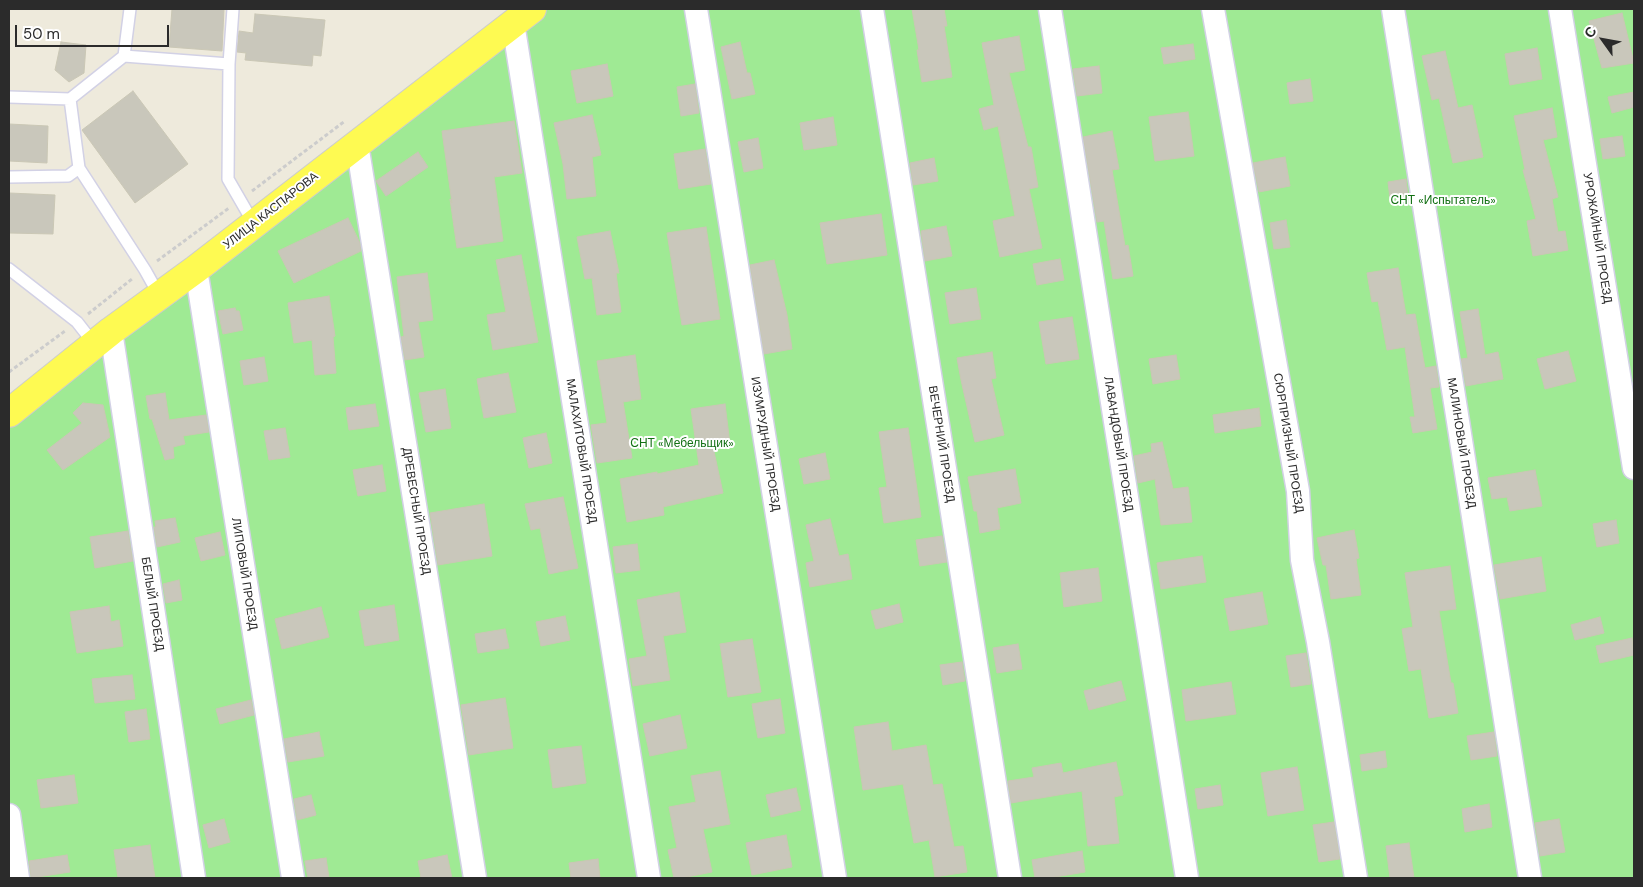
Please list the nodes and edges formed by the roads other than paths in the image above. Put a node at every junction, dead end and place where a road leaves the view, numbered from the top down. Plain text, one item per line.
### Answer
1 (130, 9) edge
2 (233, 9) edge
3 (696, 9) edge
4 (872, 9) edge
5 (1050, 9) edge
6 (1213, 9) edge
7 (1392, 9) edge
8 (1560, 9) edge
9 (523, 16) edge
10 (124, 56) junction
11 (228, 64) junction
12 (9, 97) edge
13 (70, 99) junction
14 (357, 144) junction
15 (79, 168) junction
16 (9, 177) edge
17 (254, 224) junction
18 (9, 269) edge
19 (196, 269) junction
20 (159, 296) junction
21 (103, 338) junction
22 (9, 413) edge
23 (1634, 468) edge
24 (9, 815) edge
25 (18, 878) edge
26 (194, 878) edge
27 (293, 878) edge
28 (475, 878) edge
29 (649, 878) edge
30 (835, 878) edge
31 (1010, 878) edge
32 (1187, 878) edge
33 (1356, 878) edge
34 (1530, 878) edge

1 - 10 lane
2 - 11 lane
3 - 30 street, ИЗУМРУДНЫЙ ПРОЕЗД
4 - 31 street, ВЕЧЕРНИЙ ПРОЕЗД
5 - 32 street, ЛАВАНДОВЫЙ ПРОЕЗД
6 - 33 street, СЮРПРИЗНЫЙ ПРОЕЗД
7 - 34 street, МАЛИНОВЫЙ ПРОЕЗД
8 - 23 street, УРОЖАЙНЫЙ ПРОЕЗД
9 - 14 main road, УЛИЦА КАСПАРОВА
9 - 29 street, МАЛАХИТОВЫЙ ПРОЕЗД
10 - 11 lane
10 - 13 lane
11 - 17 lane
12 - 13 lane
13 - 15 lane
14 - 17 main road, УЛИЦА КАСПАРОВА
14 - 28 street, ДРЕВЕСНЫЙ ПРОЕЗД
15 - 16 lane
15 - 20 lane
17 - 19 main road, УЛИЦА КАСПАРОВА
18 - 21 lane
19 - 20 main road, УЛИЦА КАСПАРОВА
19 - 27 street, ЛИПОВЫЙ ПРОЕЗД
20 - 21 main road, УЛИЦА КАСПАРОВА
21 - 22 main road, УЛИЦА КАСПАРОВА
21 - 26 street, БЕЛЫЙ ПРОЕЗД
24 - 25 street

